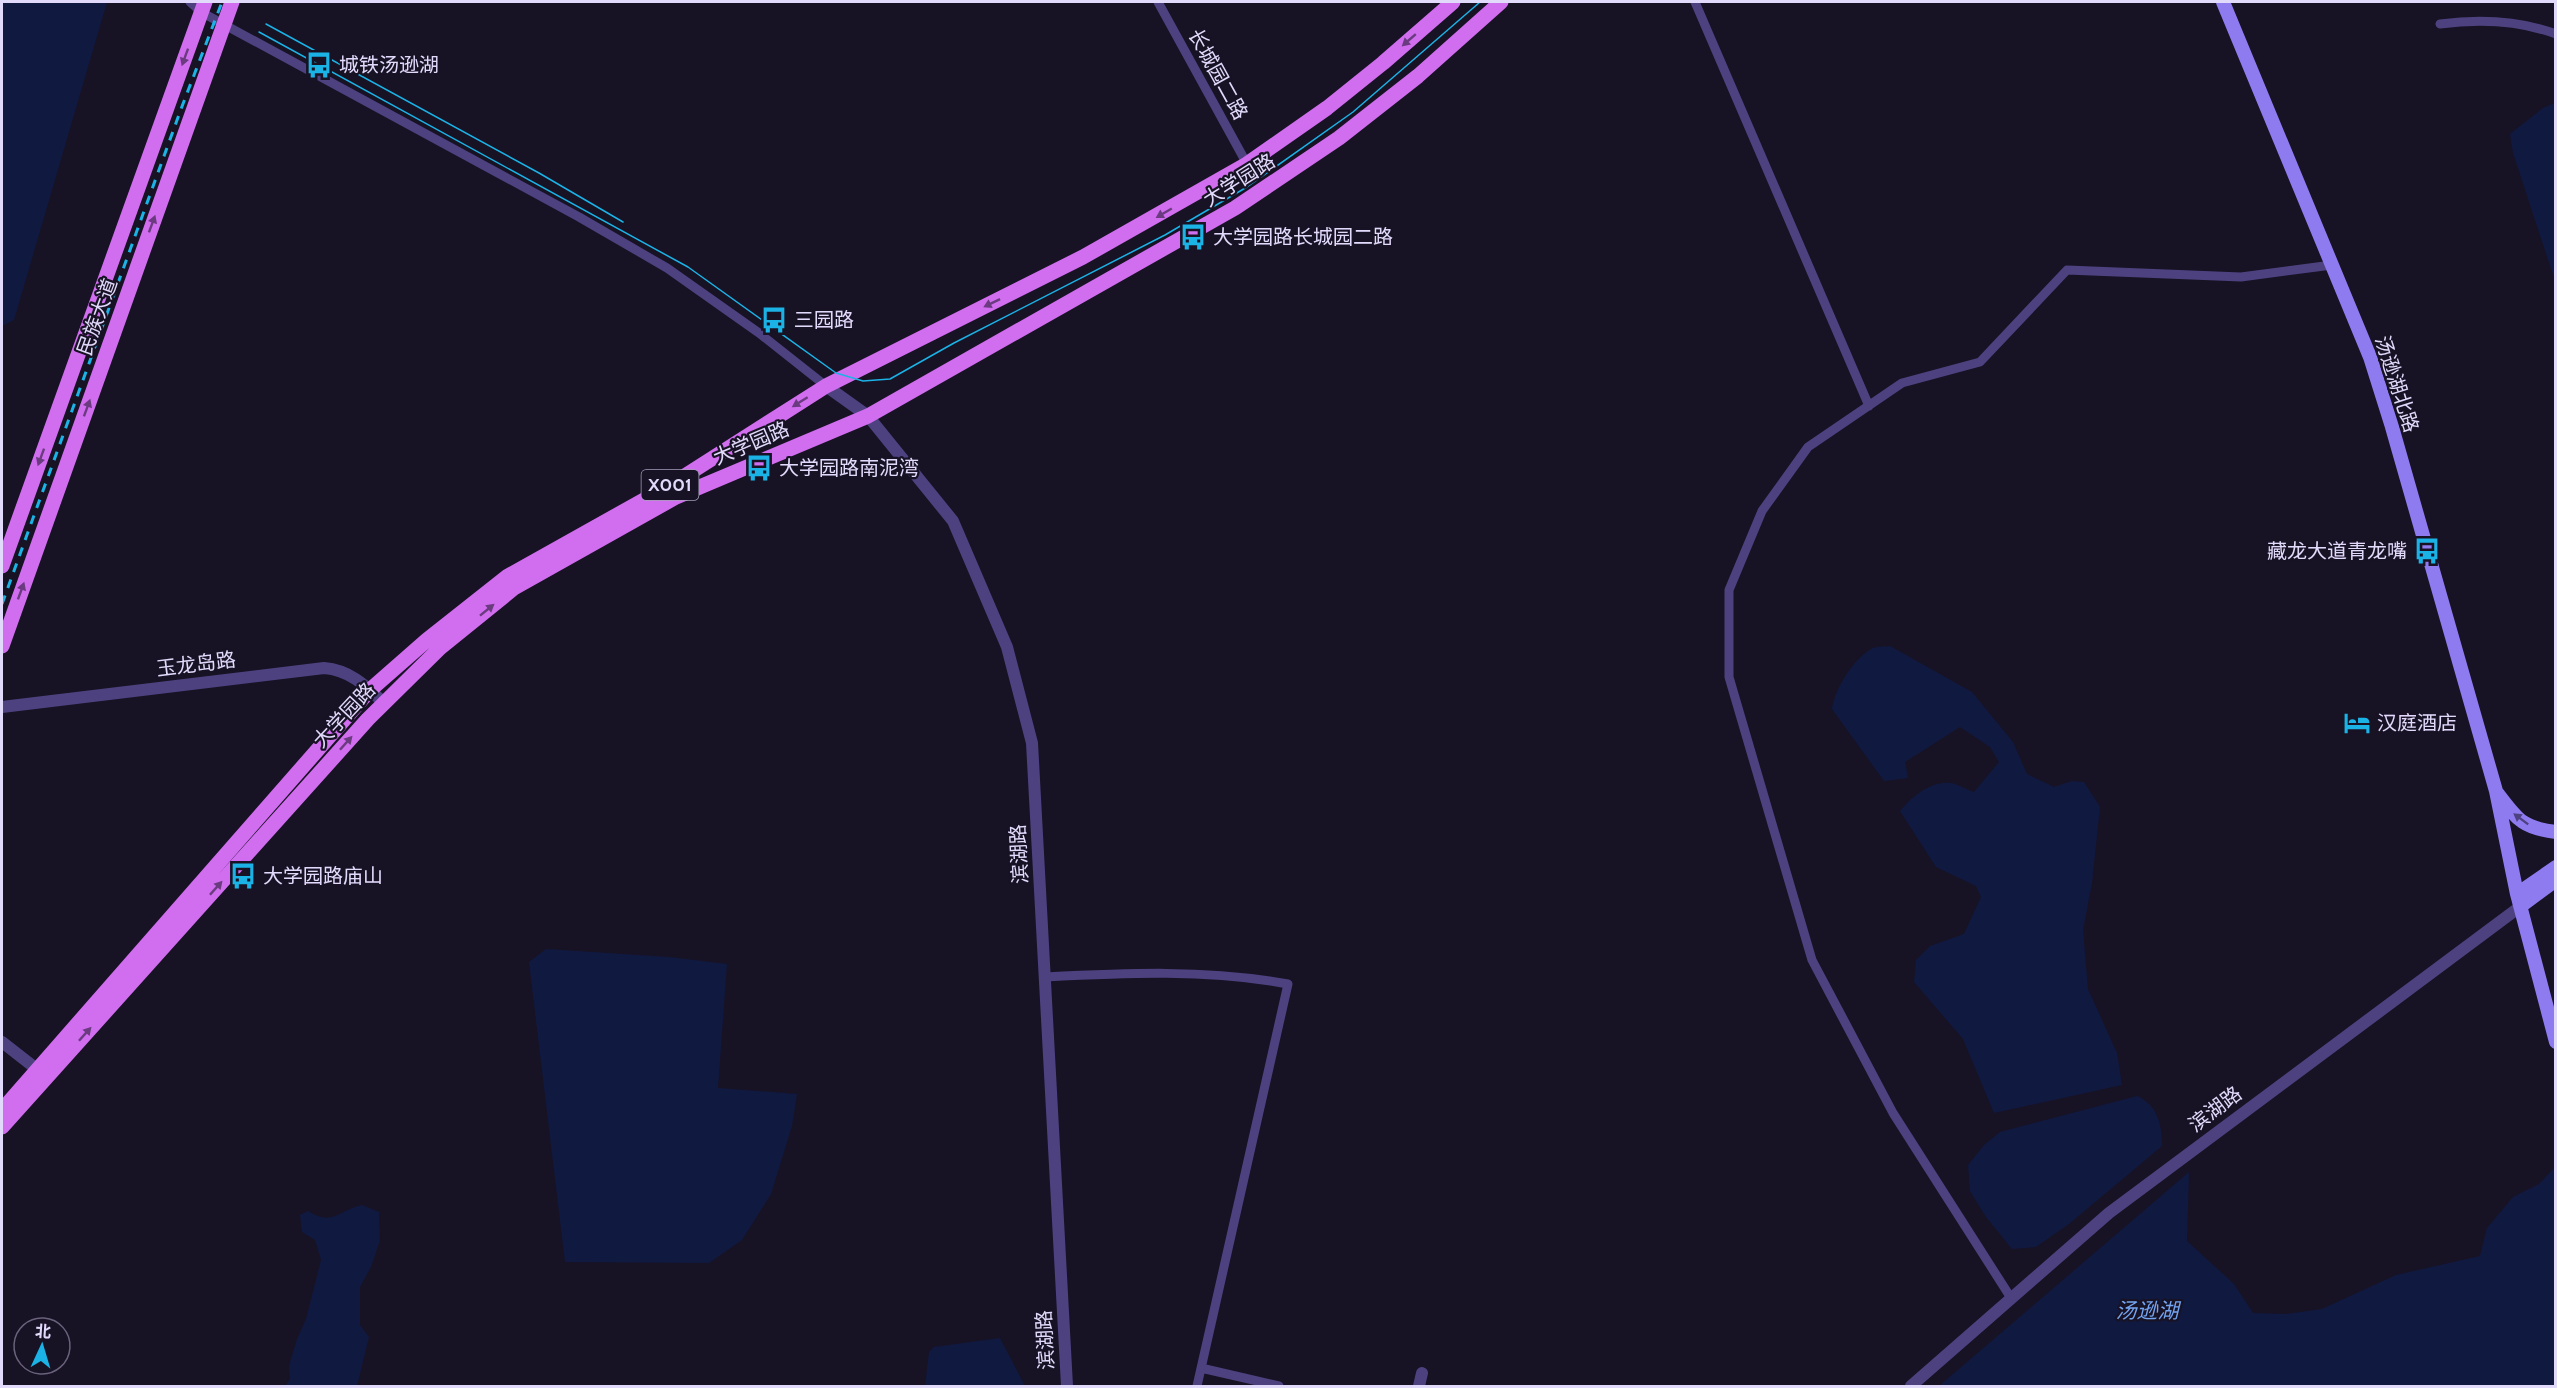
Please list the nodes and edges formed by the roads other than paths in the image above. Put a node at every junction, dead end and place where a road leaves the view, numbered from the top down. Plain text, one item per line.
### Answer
1 (232, 2) edge
2 (1158, 2) edge
3 (1453, 2) edge
4 (1501, 2) edge
5 (1695, 2) edge
6 (2223, 2) edge
7 (199, 5) edge
8 (224, 24) junction
9 (2440, 24) dead end
10 (2556, 34) edge
11 (1247, 164) junction
12 (2332, 265) junction
13 (826, 386) junction
14 (1869, 406) junction
15 (868, 416) junction
16 (2, 566) edge
17 (2, 646) edge
18 (370, 690) junction
19 (384, 703) junction
20 (2, 707) edge
21 (2496, 791) junction
22 (2556, 832) edge
23 (2556, 867) edge
24 (2556, 880) edge
25 (2519, 900) junction
26 (1045, 977) junction
27 (2, 1042) edge
28 (2556, 1042) edge
29 (42, 1073) junction
30 (2, 1110) edge
31 (2, 1127) edge
32 (2011, 1298) junction
33 (1201, 1368) junction
34 (1422, 1373) dead end
35 (1068, 1386) edge
36 (1197, 1386) edge
37 (1279, 1386) edge
38 (1419, 1386) edge
39 (1911, 1386) edge

1 - 8 main road, 民族大道
2 - 11 street, 长城园二路
3 -> 11 main road, 大学园路 / X001
4 - 15 main road, 大学园路 / X001
5 - 14 street
6 - 12 main road, 汤逊湖北路
7 - 8 street
7 -> 16 main road, 民族大道
8 - 13 street
17 -> 8 main road, 民族大道
9 - 10 street
11 -> 13 main road, 大学园路 / X001
12 - 14 street
12 - 21 main road, 汤逊湖北路
13 - 15 street, 滨湖路
13 -> 18 main road, 大学园路 / X001
14 - 32 street
19 -> 15 main road, 大学园路 / X001
15 - 26 street, 滨湖路
18 - 19 street, 玉龙岛路
18 - 20 street, 玉龙岛路
18 - 29 main road, 大学园路 / X001
29 -> 19 main road, 大学园路 / X001
22 -> 21 main road, 汤逊湖北路
21 - 25 main road, 汤逊湖北路
23 - 25 main road, 滨湖路
24 - 25 main road, 滨湖路
25 - 28 main road, 汤逊湖北路
25 - 32 street, 滨湖路
26 - 33 street
26 - 35 street, 滨湖路
27 - 29 street
29 - 30 main road, 大学园路 / X001
29 - 31 main road, 大学园路 / X001
32 - 39 street, 滨湖路
33 - 36 street
33 - 37 street
34 - 38 street

